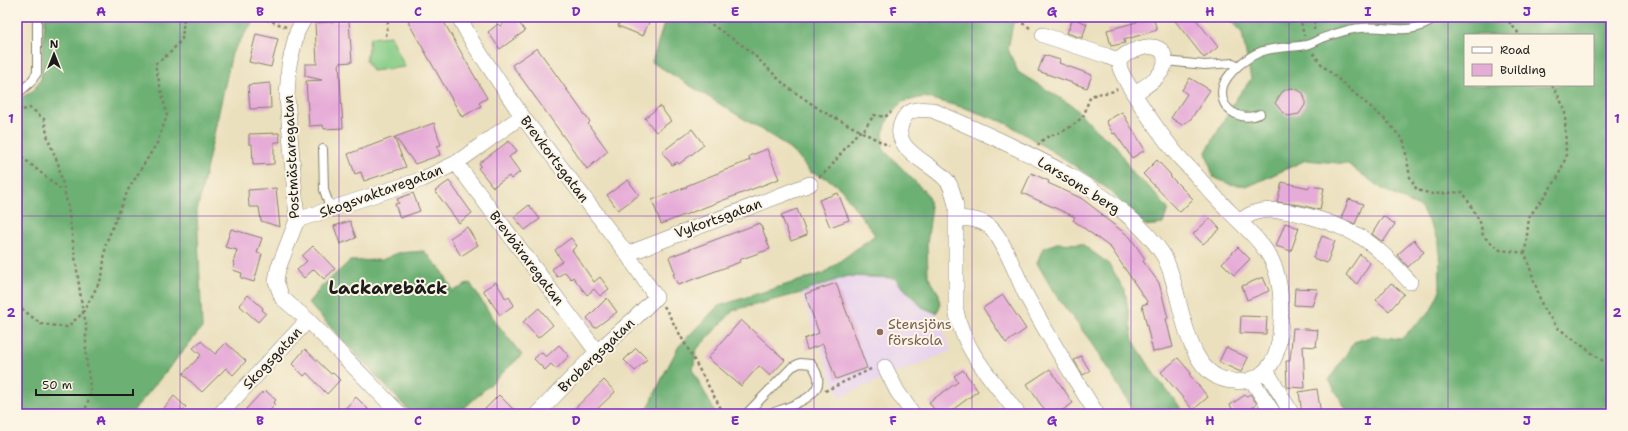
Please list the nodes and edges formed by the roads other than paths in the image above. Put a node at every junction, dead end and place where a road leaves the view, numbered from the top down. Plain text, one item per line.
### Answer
1 (37, 17) edge
2 (305, 17) edge
3 (459, 17) edge
4 (1437, 17) edge
5 (1044, 35) road end
6 (1119, 61) junction
7 (1165, 61) junction
8 (1238, 66) junction
9 (1130, 88) junction
10 (17, 94) edge
11 (1260, 114) dead end
12 (522, 116) junction
13 (323, 149) dead end
14 (456, 163) junction
15 (810, 184) road end
16 (331, 210) junction
17 (957, 218) junction
18 (297, 220) junction
19 (1240, 222) junction
20 (627, 254) junction
21 (1410, 282) dead end
22 (656, 297) joint
23 (308, 320) junction
24 (597, 352) junction
25 (885, 367) road end
26 (1266, 370) junction
27 (1251, 379) junction
28 (220, 414) edge
29 (400, 414) edge
30 (537, 414) edge
31 (746, 414) edge
32 (769, 414) edge
33 (913, 414) edge
34 (1018, 414) edge
35 (1097, 414) edge
36 (1274, 414) edge
37 (1292, 414) edge

1 - 10 lane
2 - 18 street, Postmästaregatan
3 - 12 street, Brevkortsgatan
4 - 8 lane
5 - 6 street
6 - 7 street
6 - 9 street, Larssons berg
7 - 8 lane
7 - 9 street
8 - 11 lane
9 - 19 street, Larssons berg
12 - 14 street, Skogsvaktaregatan
12 - 20 street, Brevkortsgatan
13 - 16 lane
14 - 16 street, Skogsvaktaregatan
14 - 24 street, Brevbäraregatan
15 - 20 street, Vykortsgatan
16 - 18 street, Skogsvaktaregatan
17 - 27 street, Larssons berg
17 - 34 street
17 - 35 street
18 - 23 street, Postmästaregatan
19 - 21 street
19 - 26 street, Larssons berg
20 - 22 street, Brevkortsgatan
22 - 24 street, Brobergsgatan
23 - 28 street, Skogsgatan
23 - 29 street, Postmästaregatan
24 - 30 street, Brobergsgatan
25 - 33 street
26 - 27 street, Larssons berg
26 - 37 street
27 - 36 street
31 - 32 lane

